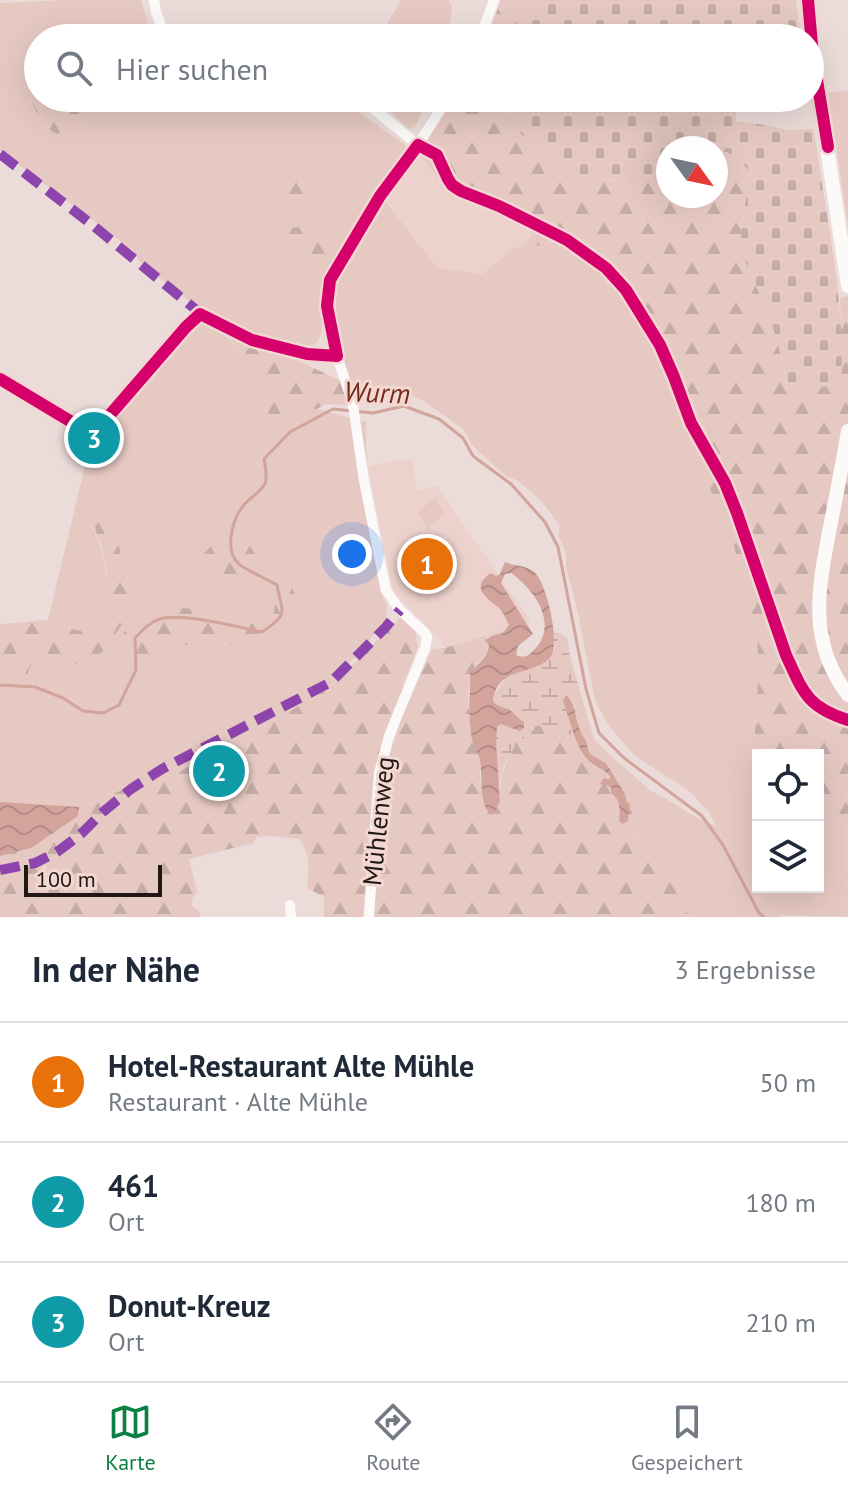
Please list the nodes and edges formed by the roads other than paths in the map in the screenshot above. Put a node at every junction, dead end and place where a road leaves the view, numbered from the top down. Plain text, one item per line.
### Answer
1 (154, 0) edge
2 (494, 0) edge
3 (808, 0) edge
4 (161, 24) edge
5 (485, 24) edge
6 (810, 24) edge
7 (377, 112) edge
8 (439, 112) edge
9 (822, 112) edge
10 (418, 145) junction
11 (848, 286) edge
12 (848, 431) edge
13 (848, 695) edge
14 (290, 905) dead end
15 (291, 917) edge
16 (369, 917) edge

1 - 4 street
2 - 5 street
3 - 6 street
7 - 10 street
8 - 10 street
9 - 11 street
10 - 16 street, Mühlenweg
12 - 13 street
14 - 15 street

